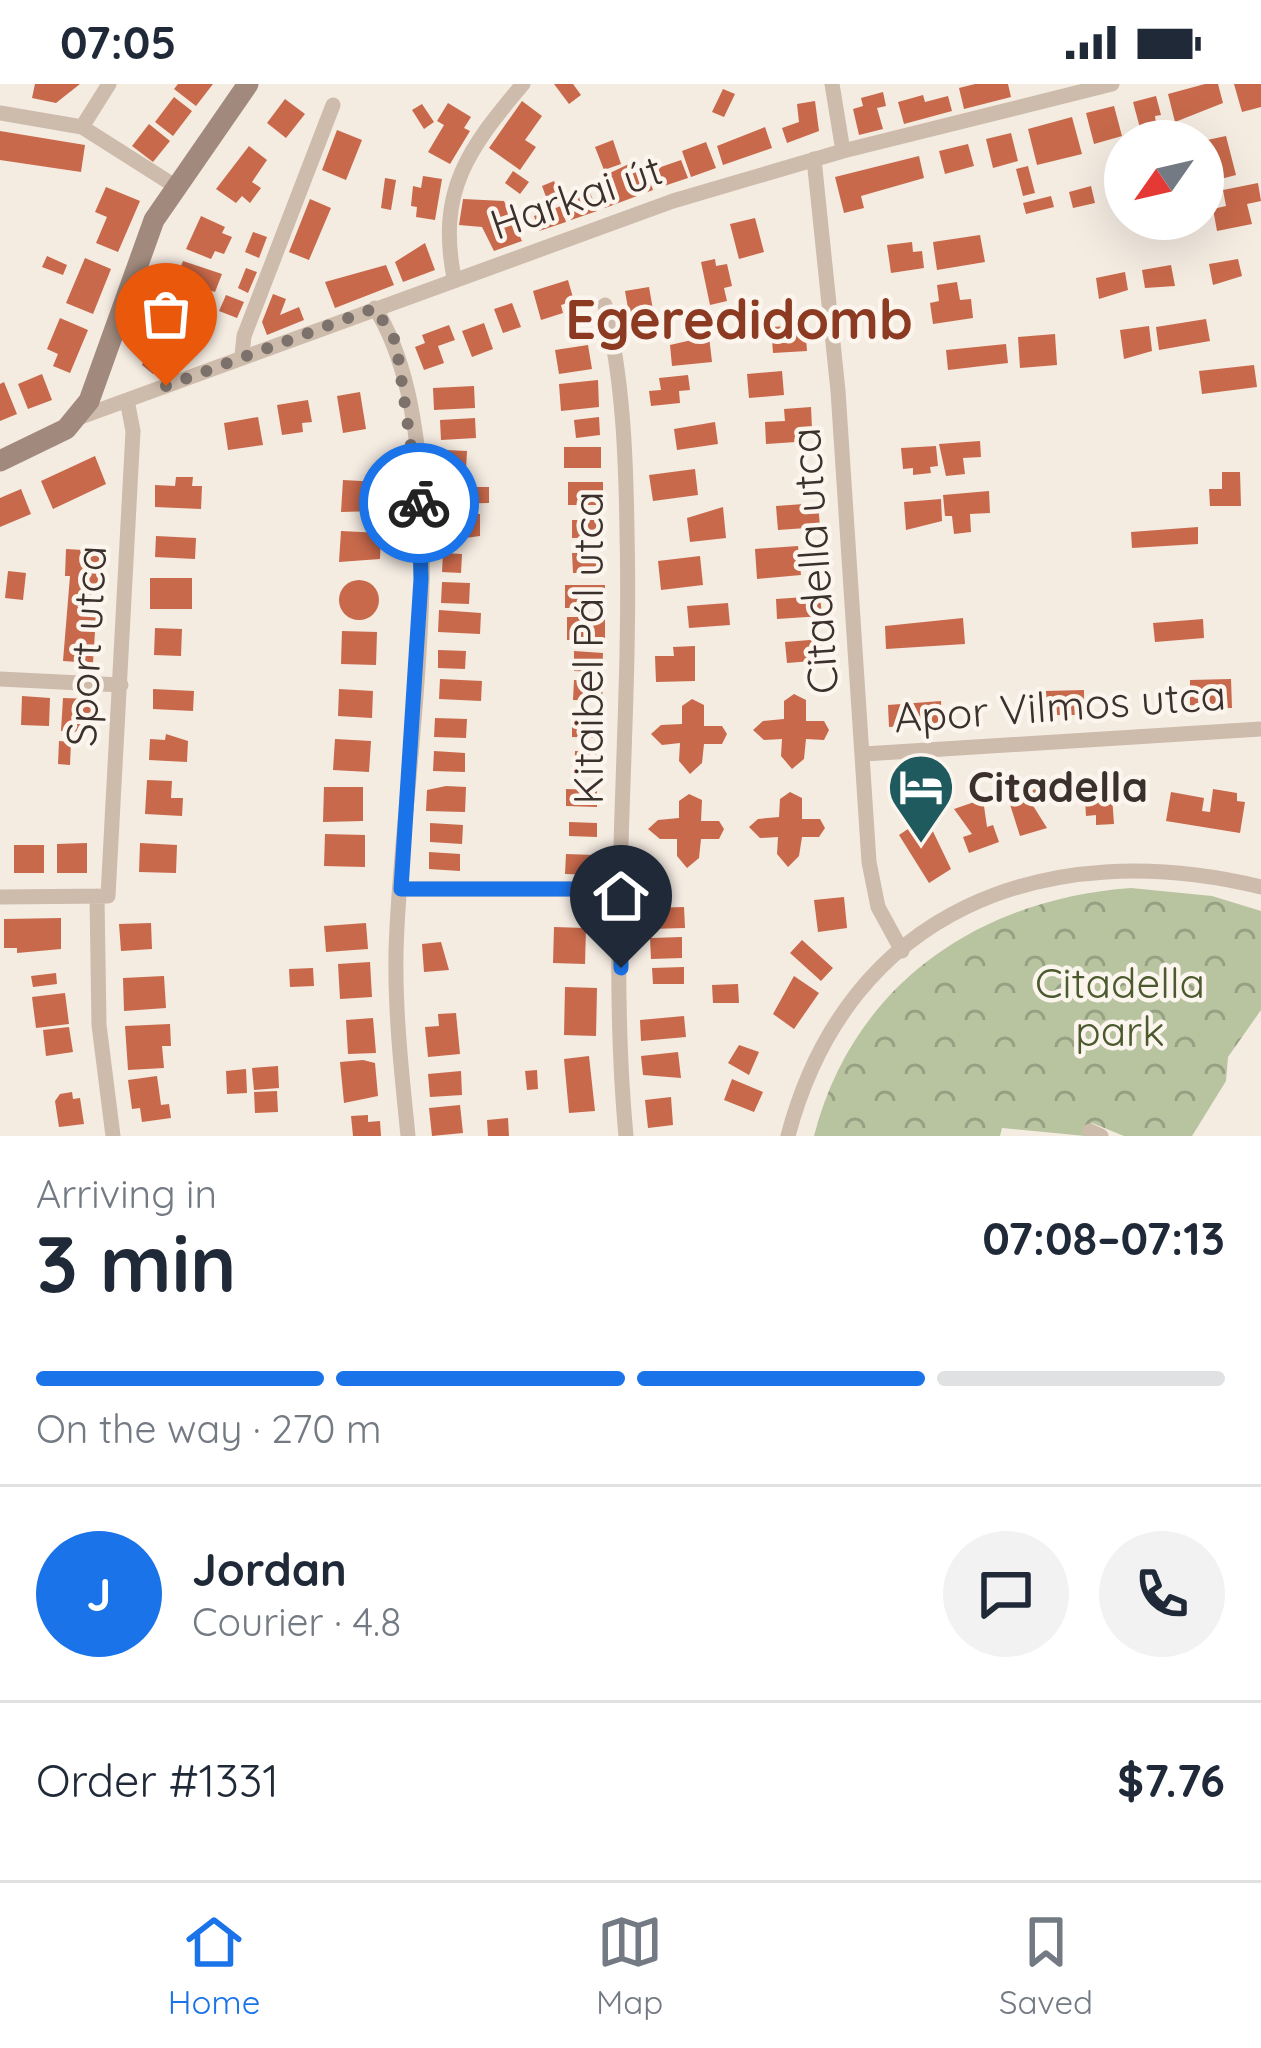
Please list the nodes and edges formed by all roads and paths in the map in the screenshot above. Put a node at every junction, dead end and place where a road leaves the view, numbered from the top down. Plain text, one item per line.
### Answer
1 (109, 84) edge
2 (248, 84) edge
3 (523, 84) edge
4 (832, 84) edge
5 (1112, 84) edge
6 (333, 105) dead end
7 (0, 113) edge
8 (82, 127) junction
9 (843, 151) junction
10 (814, 159) junction
11 (175, 186) junction
12 (454, 278) junction
13 (605, 305) dead end
14 (375, 308) junction
15 (242, 356) junction
16 (127, 400) junction
17 (75, 419) junction
18 (0, 461) edge
19 (0, 680) edge
20 (121, 686) junction
21 (1261, 729) edge
22 (864, 754) junction
23 (1261, 886) edge
24 (401, 889) junction
25 (620, 889) junction
26 (103, 896) junction
27 (0, 897) edge
28 (902, 951) junction
29 (113, 1136) edge
30 (408, 1136) edge
31 (626, 1136) edge
32 (788, 1136) edge

1 - 8 street
2 - 11 main road
3 - 12 street
4 - 9 street
5 - 9 street, Harkai út
6 - 15 street
7 - 8 street
8 - 11 street
9 - 10 street, Harkai út
10 - 12 street, Harkai út
10 - 22 street, Citadella utca
11 - 17 main road
12 - 14 street, Harkai út
13 - 25 street, Kitaibel Pál utca
14 - 15 street, Harkai út
14 - 24 street
15 - 16 street, Harkai út
16 - 17 street, Harkai út
16 - 20 street, Sport utca
17 - 18 main road
19 - 20 street
20 - 26 street, Sport utca
21 - 22 street, Apor Vilmos utca
22 - 28 street, Citadella utca
23 - 28 street
24 - 25 street
24 - 30 street
25 - 31 street, Kitaibel Pál utca
26 - 27 street
26 - 29 street, Sport utca
28 - 32 street

